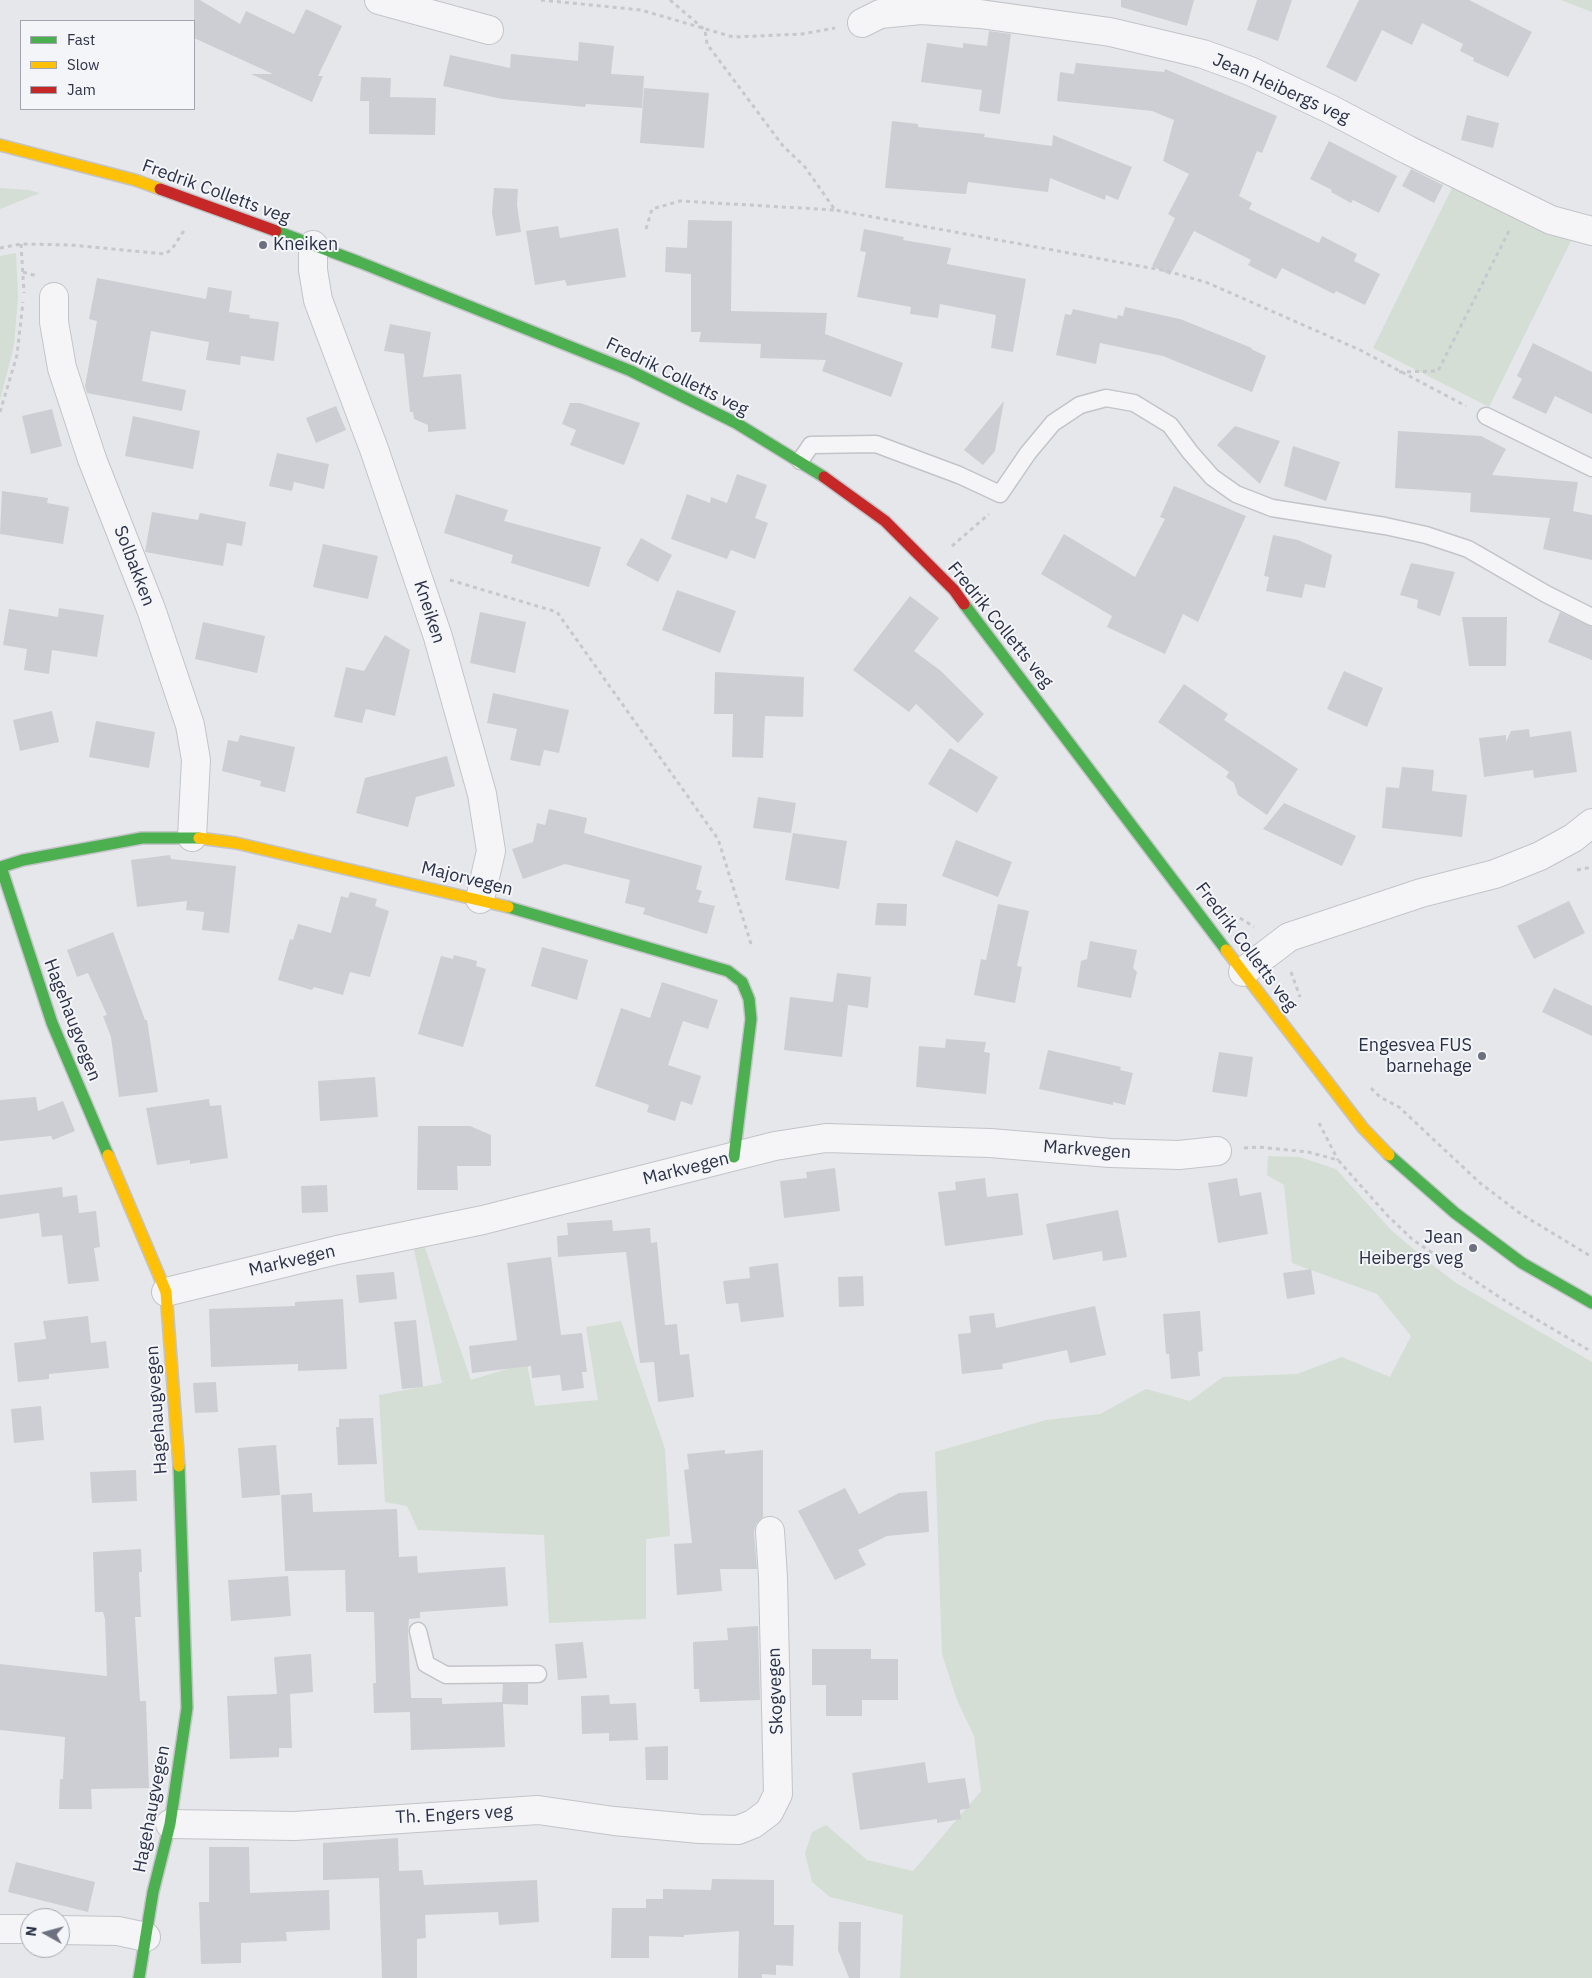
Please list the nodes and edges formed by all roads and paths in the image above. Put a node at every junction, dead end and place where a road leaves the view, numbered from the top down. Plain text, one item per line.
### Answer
1 (379, 0) edge
2 (541, 0) edge
3 (670, 0) edge
4 (862, 23) joint
5 (489, 30) dead end
6 (705, 30) junction
7 (0, 145) edge
8 (1522, 206) junction
9 (835, 210) junction
10 (189, 223) dead end
11 (646, 229) dead end
12 (1592, 231) edge
13 (21, 244) junction
14 (313, 245) junction
15 (0, 248) edge
16 (54, 297) dead end
17 (1399, 372) junction
18 (0, 412) edge
19 (1486, 416) joint
20 (800, 461) junction
21 (1592, 468) edge
22 (990, 512) dead end
23 (946, 552) dead end
24 (415, 570) junction
25 (1592, 617) edge
26 (1592, 823) edge
27 (192, 837) junction
28 (1, 867) edge
29 (480, 899) junction
30 (1236, 916) dead end
31 (752, 947) dead end
32 (1274, 948) junction
33 (1243, 972) junction
34 (1302, 1003) dead end
35 (1365, 1081) dead end
36 (1217, 1151) joint
37 (734, 1156) junction
38 (1592, 1257) edge
39 (166, 1292) junction
40 (1592, 1304) edge
41 (1592, 1352) edge
42 (770, 1531) dead end
43 (418, 1631) dead end
44 (538, 1674) dead end
45 (170, 1824) junction
46 (738, 1830) joint
47 (0, 1929) edge
48 (20, 1930) edge
49 (70, 1930) edge
50 (146, 1937) junction
51 (139, 1978) edge

1 - 5 street
2 - 6 path
3 - 6 path
4 - 6 path
4 - 8 street, Jean Heibergs veg
6 - 9 path
7 - 14 street, Fredrik Colletts veg
8 - 12 street, Jean Heibergs veg
8 - 17 path
9 - 11 path
9 - 17 path
10 - 13 path
13 - 15 path
13 - 18 path
14 - 20 street, Fredrik Colletts veg
14 - 24 street, Kneiken
16 - 27 street, Solbakken
17 - 19 path
19 - 21 lane
20 - 25 lane
20 - 33 street, Fredrik Colletts veg
22 - 23 path
24 - 29 street, Kneiken
24 - 31 path
26 - 32 street
27 - 28 street, Majorvegen
27 - 29 street, Majorvegen
28 - 39 street, Hagehaugvegen
29 - 37 street, Majorvegen
30 - 32 path
32 - 33 street
32 - 34 path
33 - 40 street, Fredrik Colletts veg
35 - 38 path
36 - 37 street, Markvegen
36 - 41 path
37 - 39 street, Markvegen
39 - 45 street, Hagehaugvegen
42 - 46 street, Skogvegen
43 - 44 lane
45 - 46 street, Th. Engers veg
45 - 50 street, Hagehaugvegen
47 - 48 street
49 - 50 street
50 - 51 street, Hagehaugvegen

